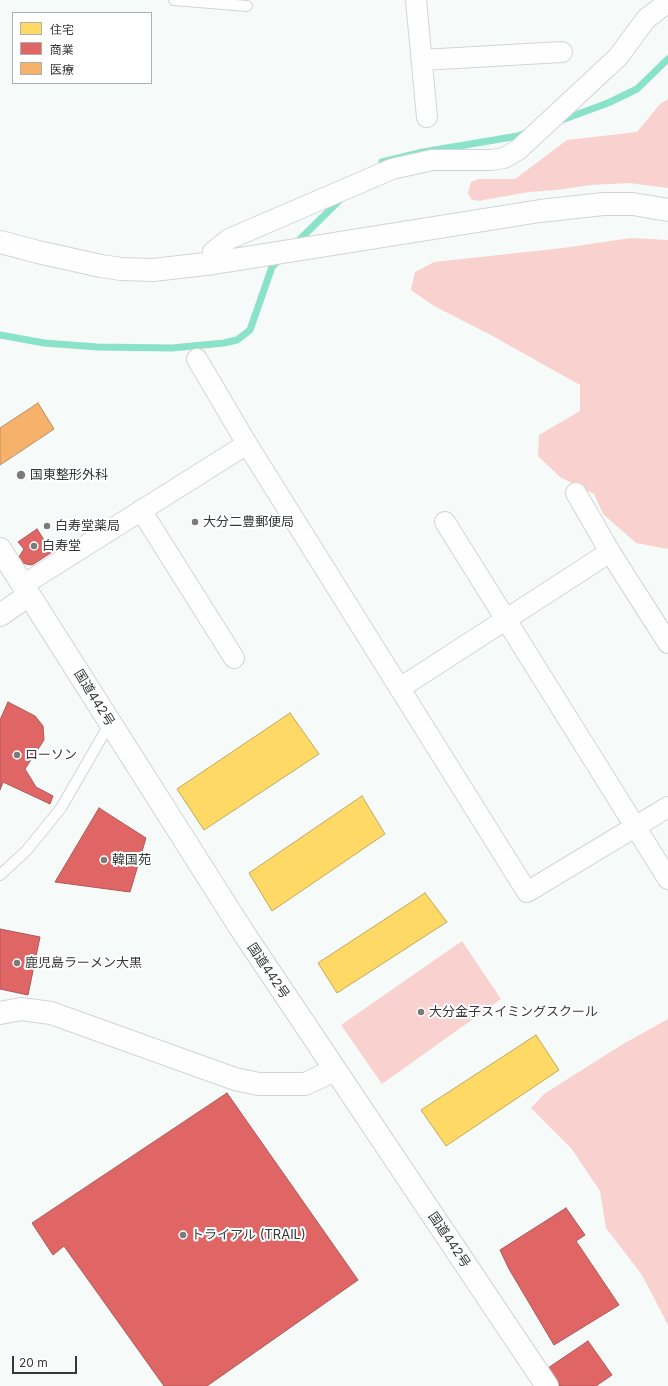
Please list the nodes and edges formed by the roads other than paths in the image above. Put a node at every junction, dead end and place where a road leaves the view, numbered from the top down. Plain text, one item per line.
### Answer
1 (174, 0) edge
2 (416, 0) edge
3 (668, 2) edge
4 (247, 6) dead end
5 (562, 52) dead end
6 (422, 60) junction
7 (428, 117) dead end
8 (668, 210) edge
9 (0, 242) edge
10 (214, 263) junction
11 (197, 359) dead end
12 (247, 444) junction
13 (576, 493) dead end
14 (141, 510) junction
15 (445, 522) dead end
16 (0, 549) edge
17 (610, 552) junction
18 (26, 590) junction
19 (0, 615) edge
20 (506, 620) junction
21 (668, 643) edge
22 (234, 658) dead end
23 (400, 688) junction
24 (110, 723) junction
25 (668, 807) edge
26 (635, 828) junction
27 (0, 875) edge
28 (668, 879) edge
29 (0, 1013) edge
30 (334, 1070) junction
31 (547, 1386) edge

1 - 4 lane
2 - 6 street
3 - 10 street
5 - 6 street
6 - 7 street
8 - 10 main road
9 - 10 main road
11 - 12 street
12 - 14 street
12 - 23 street
13 - 17 street
14 - 18 street
14 - 22 street
15 - 20 street
16 - 18 main road, 国道442号
17 - 20 street
17 - 21 street
18 - 19 main road
18 - 24 main road, 国道442号
20 - 23 street
20 - 26 street
23 - 26 street
24 - 27 lane
24 - 30 main road, 国道442号
25 - 26 street
26 - 28 street
29 - 30 main road
30 - 31 main road, 国道442号

